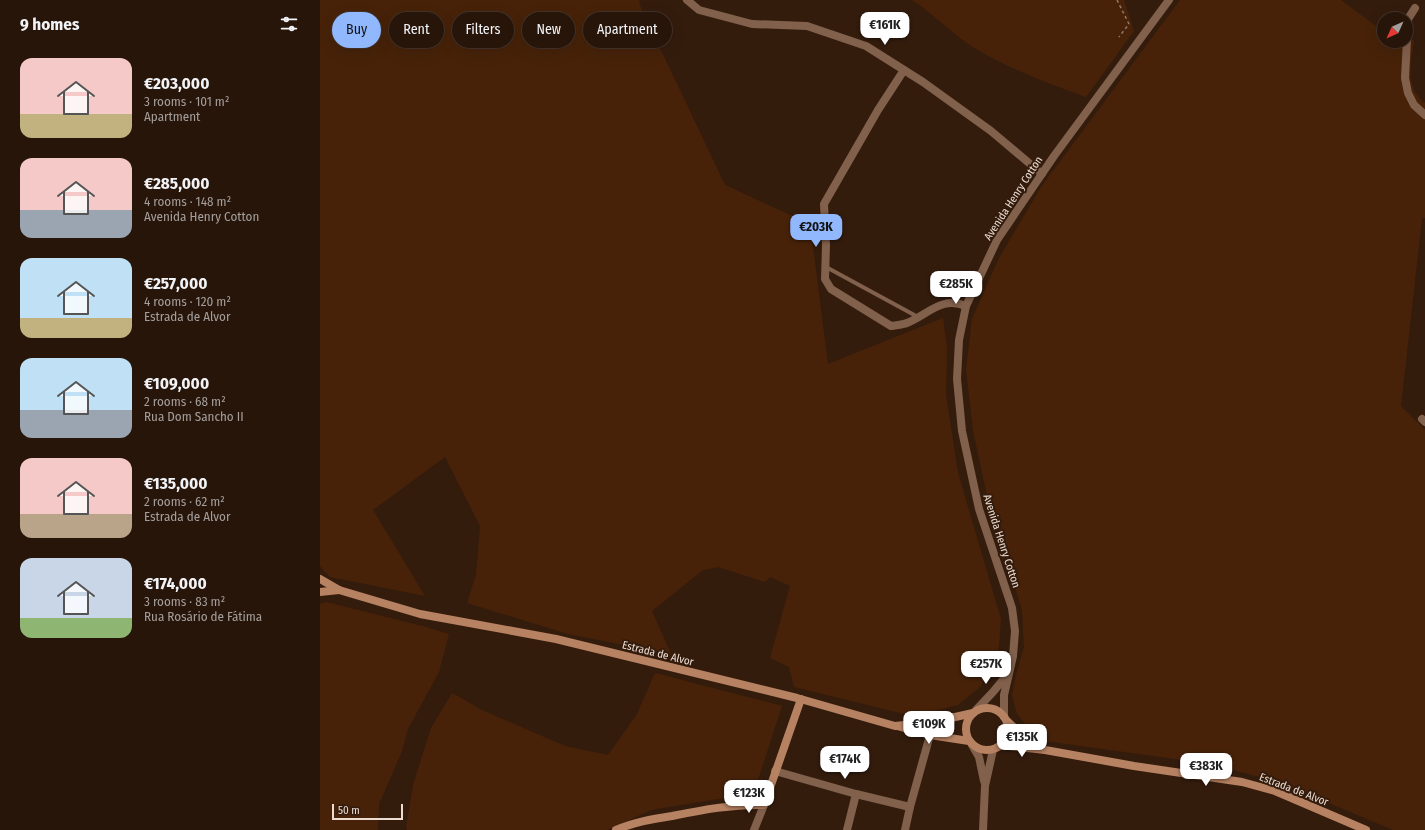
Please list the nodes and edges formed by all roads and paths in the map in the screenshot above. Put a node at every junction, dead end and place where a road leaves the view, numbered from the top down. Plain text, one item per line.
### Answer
1 (687, 0) edge
2 (1117, 0) edge
3 (1169, 0) edge
4 (1415, 8) dead end
5 (1119, 38) dead end
6 (904, 70) junction
7 (1425, 115) edge
8 (1042, 174) junction
9 (826, 267) junction
10 (966, 306) junction
11 (918, 317) junction
12 (320, 579) edge
13 (339, 590) junction
14 (320, 592) edge
15 (1008, 672) junction
16 (801, 699) junction
17 (974, 711) junction
18 (1005, 719) junction
19 (895, 726) junction
20 (930, 735) junction
21 (970, 743) junction
22 (1001, 745) junction
23 (993, 750) junction
24 (1045, 750) junction
25 (775, 771) junction
26 (985, 786) junction
27 (856, 794) junction
28 (764, 805) junction
29 (910, 807) junction
30 (616, 830) edge
31 (754, 830) edge
32 (847, 830) edge
33 (905, 830) edge
34 (983, 830) edge
35 (1366, 830) edge

1 - 6 street
2 - 5 path
3 - 8 street, Avenida Henry Cotton
4 - 7 street
6 - 8 street
6 - 9 street
8 - 10 street, Avenida Henry Cotton
9 - 11 lane
9 - 11 street
10 - 11 street
10 - 15 street, Avenida Henry Cotton
12 - 13 street
13 - 14 street
13 - 16 street, Estrada de Alvor
15 - 17 street
15 - 18 street, Avenida Henry Cotton
16 - 19 street, Estrada de Alvor
16 - 25 street
17 - 18 street, Estrada de Alvor
17 - 19 street, Estrada de Alvor
17 - 21 street
18 - 22 street
18 - 24 street, Estrada de Alvor
19 - 20 street
20 - 21 street
20 - 29 street
21 - 23 street
21 - 26 street
22 - 23 street
22 - 24 street, Estrada de Alvor
23 - 26 street
24 - 35 street, Estrada de Alvor
25 - 27 street
25 - 28 street
26 - 34 street
27 - 29 street
27 - 32 street
28 - 30 street
28 - 31 street
29 - 33 street

